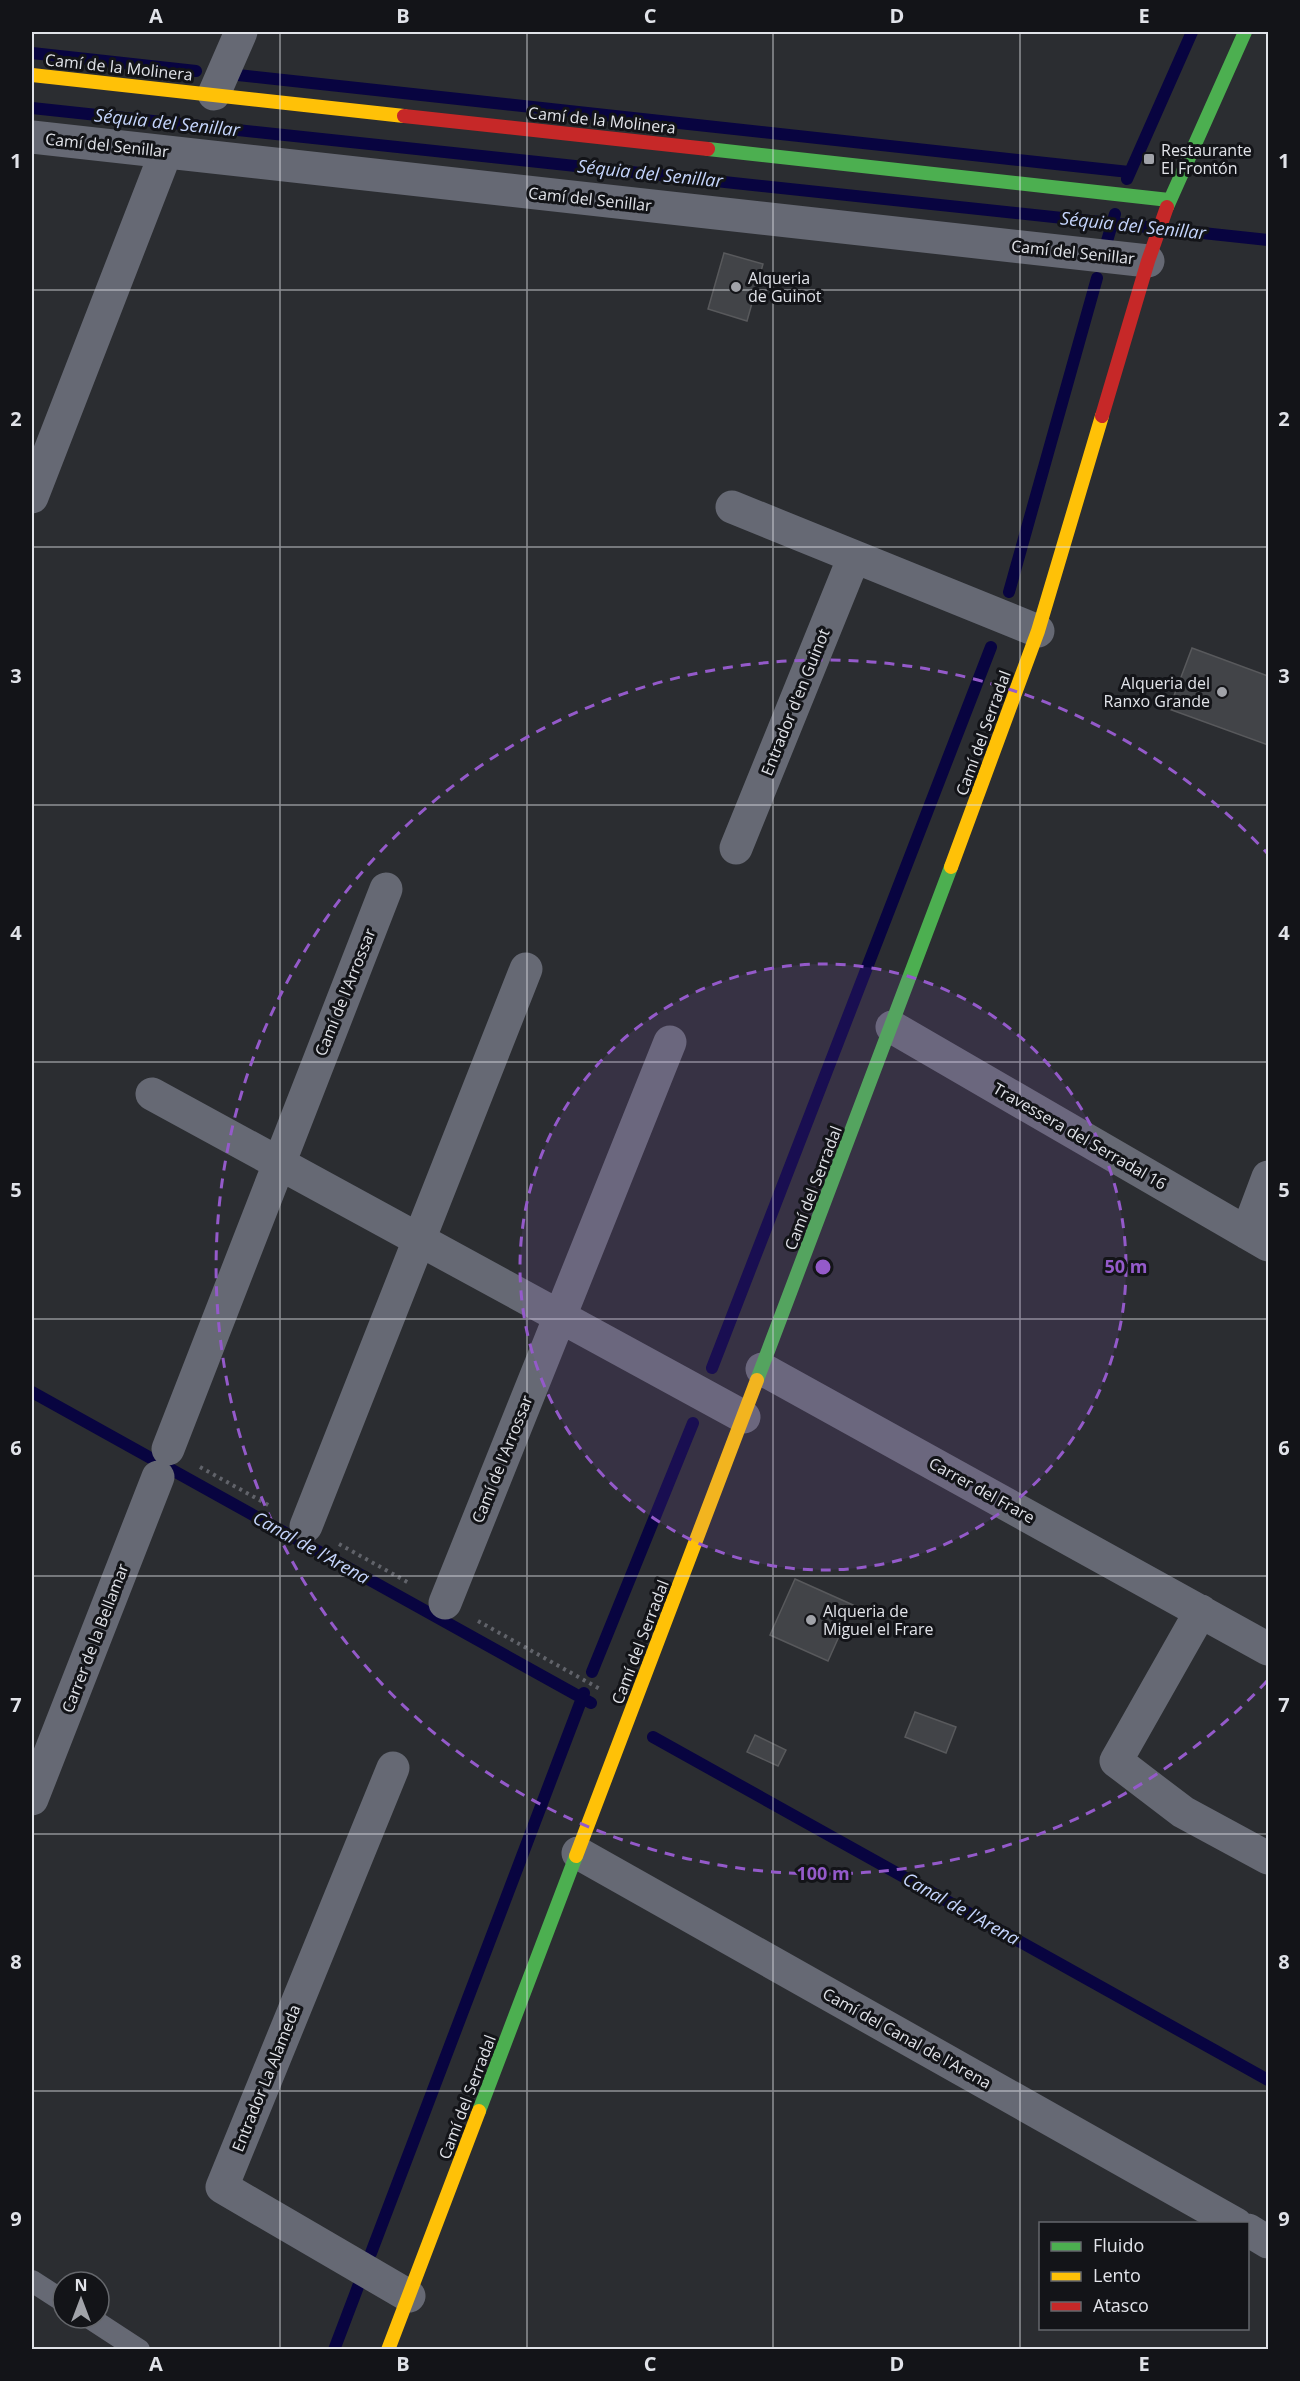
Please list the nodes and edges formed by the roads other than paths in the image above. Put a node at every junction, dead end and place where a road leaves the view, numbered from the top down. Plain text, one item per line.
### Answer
1 (241, 32) edge
2 (1245, 32) edge
3 (32, 75) edge
4 (214, 94) junction
5 (32, 137) edge
6 (166, 152) junction
7 (1167, 207) junction
8 (1150, 255) junction
9 (32, 496) edge
10 (732, 507) dead end
11 (854, 557) junction
12 (1038, 631) junction
13 (736, 848) dead end
14 (386, 889) dead end
15 (525, 969) dead end
16 (892, 1027) junction
17 (670, 1042) dead end
18 (152, 1095) dead end
19 (278, 1162) junction
20 (1269, 1177) edge
21 (418, 1239) junction
22 (1258, 1239) edge
23 (559, 1316) junction
24 (762, 1369) junction
25 (744, 1417) junction
26 (163, 1463) joint
27 (306, 1526) road end
28 (445, 1603) road end
29 (1201, 1611) junction
30 (1269, 1649) edge
31 (393, 1768) dead end
32 (32, 1799) edge
33 (578, 1853) junction
34 (1269, 1858) edge
35 (1234, 2222) edge
36 (1249, 2231) edge
37 (1269, 2242) edge
38 (32, 2281) edge
39 (51, 2293) edge
40 (409, 2296) junction
41 (109, 2330) edge
42 (139, 2349) edge
43 (388, 2349) edge

1 - 4 street
2 - 7 street, Camí del Serradal
3 - 4 street, Camí de la Molinera
4 - 7 street, Camí de la Molinera
5 - 6 street, Camí del Senillar
6 - 8 street, Camí del Senillar
6 - 9 street
7 - 8 street, Camí del Serradal
8 - 12 street, Camí del Serradal
10 - 11 street
11 - 12 street
11 - 13 street, Entrador d'en Guinot
12 - 16 street, Camí del Serradal
14 - 19 street, Camí de l'Arrossar
15 - 21 street
16 - 22 street, Travessera del Serradal 16
16 - 24 street, Camí del Serradal
17 - 23 street, Camí de l'Arrossar
18 - 19 street
19 - 21 street
19 - 26 street, Camí de l'Arrossar
20 - 22 street
21 - 23 street
21 - 27 street
23 - 25 street
23 - 28 street, Camí de l'Arrossar
24 - 25 street, Camí del Serradal
24 - 29 street, Carrer del Frare
25 - 33 street, Camí del Serradal
26 - 32 street, Carrer de la Bellamar
29 - 30 street, Carrer del Frare
29 - 34 street
31 - 40 street, Entrador La Alameda
33 - 35 street, Camí del Canal de l'Arena
33 - 40 street, Camí del Serradal
36 - 37 street
38 - 39 lane
40 - 43 street, Camí del Serradal
41 - 42 lane

